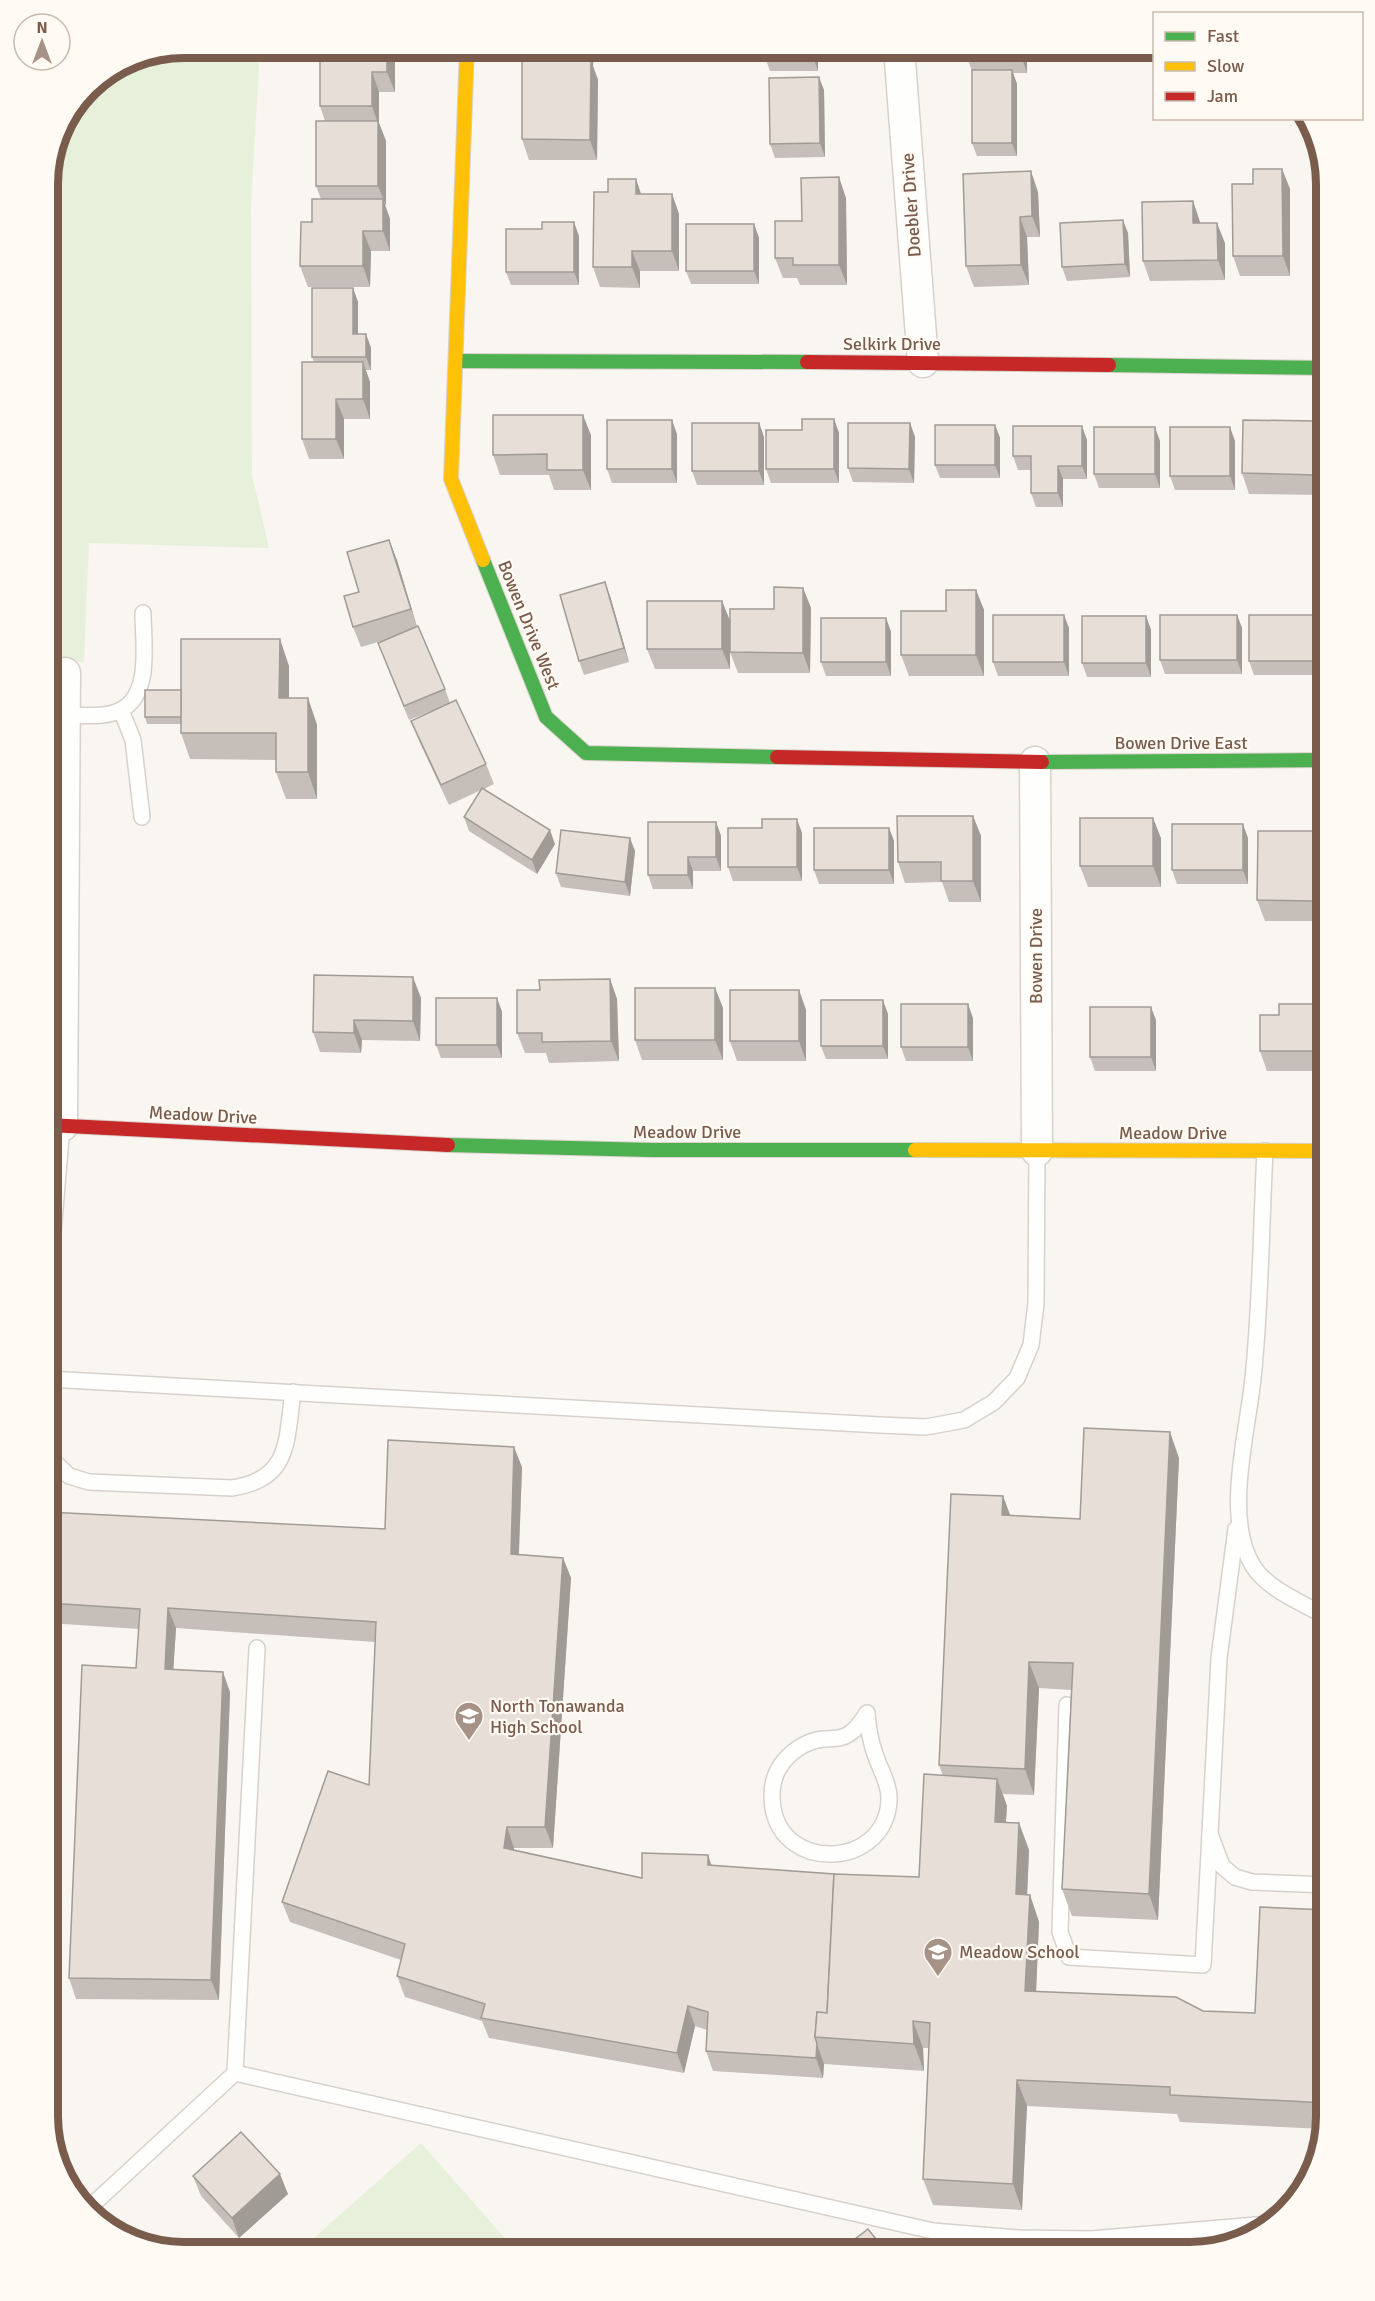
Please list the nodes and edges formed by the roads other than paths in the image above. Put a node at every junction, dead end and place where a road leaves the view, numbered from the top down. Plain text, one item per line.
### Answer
1 (467, 59) edge
2 (900, 59) edge
3 (458, 361) junction
4 (923, 362) junction
5 (1316, 368) edge
6 (143, 614) dead end
7 (65, 673) dead end
8 (121, 710) junction
9 (65, 715) junction
10 (1316, 760) edge
11 (1035, 762) junction
12 (142, 817) dead end
13 (59, 979) edge
14 (59, 1126) edge
15 (1037, 1151) junction
16 (1265, 1151) junction
17 (1316, 1151) edge
18 (58, 1380) edge
19 (293, 1392) junction
20 (58, 1466) edge
21 (1238, 1516) junction
22 (1316, 1610) edge
23 (257, 1648) dead end
24 (1067, 1705) dead end
25 (867, 1713) joint
26 (1210, 1834) junction
27 (1316, 1885) edge
28 (235, 2073) junction
29 (94, 2204) edge
30 (1254, 2225) edge

1 - 3 street, Bowen Drive West
2 - 4 street, Doebler Drive
3 - 4 street, Selkirk Drive
3 - 11 street, Bowen Drive West
4 - 5 street, Selkirk Drive
6 - 8 lane
7 - 9 street
8 - 9 lane
8 - 12 lane
9 - 13 street
10 - 11 street, Bowen Drive East
11 - 15 street, Bowen Drive
14 - 15 street, Meadow Drive
15 - 16 street, Meadow Drive
15 - 19 lane
16 - 17 street, Meadow Drive
16 - 21 lane
18 - 19 lane
19 - 20 lane
21 - 22 lane
21 - 26 lane
23 - 28 lane
24 - 26 lane
25 - 25 lane
26 - 27 lane
28 - 29 lane
28 - 30 lane

